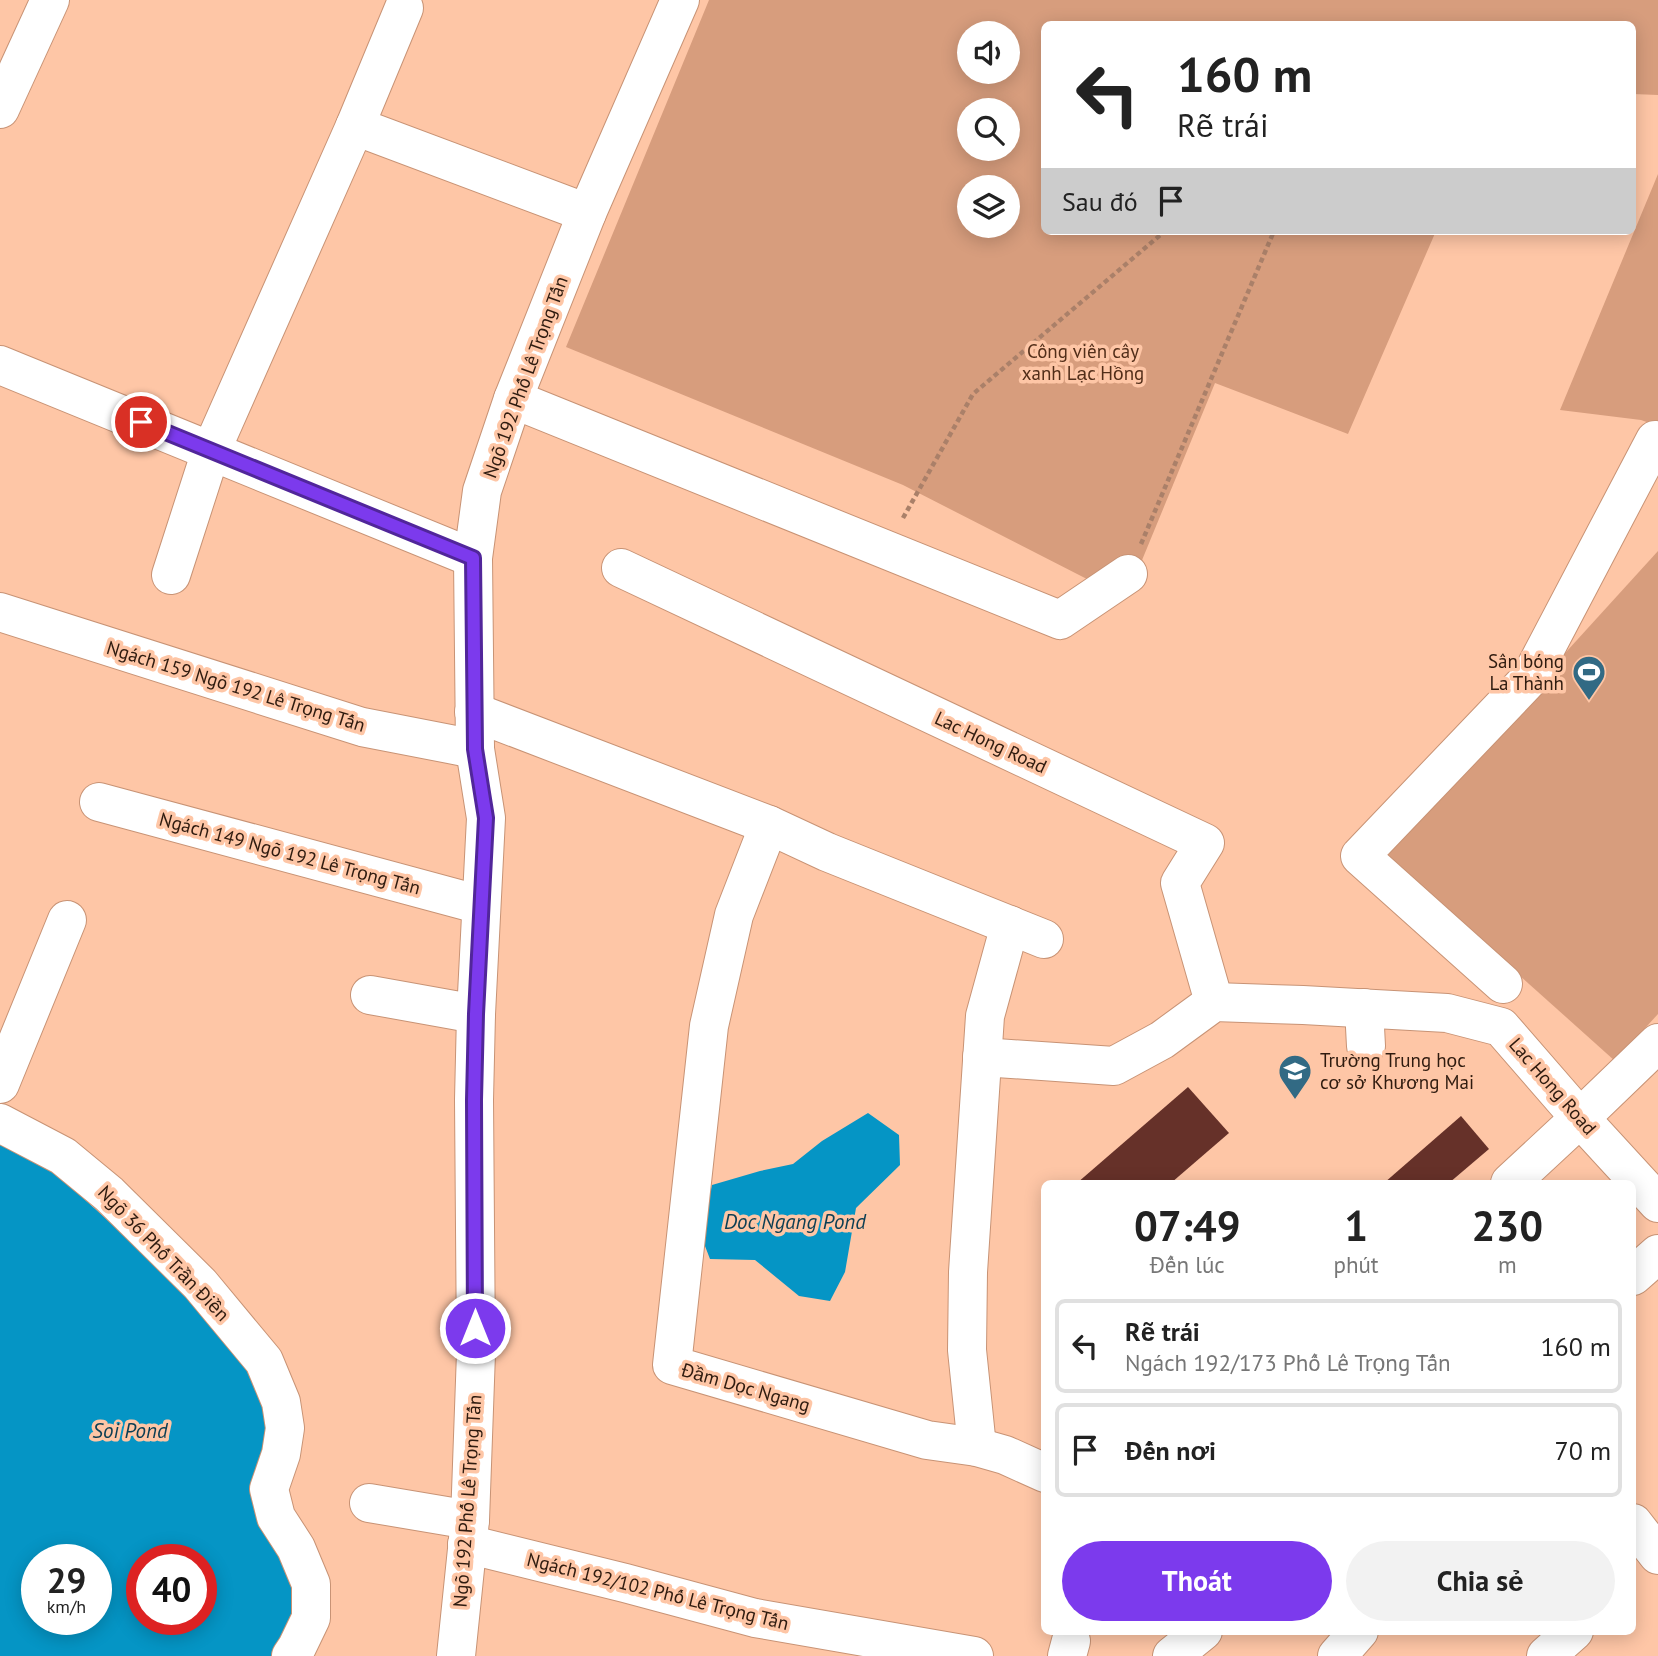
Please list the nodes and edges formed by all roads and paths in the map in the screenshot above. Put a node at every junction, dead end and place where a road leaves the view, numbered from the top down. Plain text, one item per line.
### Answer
1 (50, 0) edge
2 (680, 0) edge
3 (404, 8) dead end
4 (0, 109) edge
5 (355, 126) junction
6 (587, 213) junction
7 (1160, 235) edge
8 (1272, 235) edge
9 (0, 365) edge
10 (513, 399) junction
11 (1648, 437) edge
12 (211, 451) junction
13 (886, 549) junction
14 (473, 558) junction
15 (621, 568) dead end
16 (1128, 574) joint
17 (171, 575) dead end
18 (0, 612) edge
19 (475, 731) junction
20 (99, 802) dead end
21 (769, 825) junction
22 (481, 905) junction
23 (67, 920) dead end
24 (1503, 984) dead end
25 (370, 995) dead end
26 (1214, 1002) junction
27 (1364, 1008) junction
28 (476, 1014) junction
29 (1658, 1043) edge
30 (1366, 1046) dead end
31 (982, 1057) junction
32 (0, 1084) edge
33 (1580, 1118) junction
34 (0, 1123) edge
35 (1513, 1180) edge
36 (1658, 1203) edge
37 (1658, 1254) edge
38 (1636, 1273) edge
39 (977, 1447) junction
40 (1041, 1471) edge
41 (369, 1503) dead end
42 (1636, 1527) edge
43 (468, 1532) junction
44 (1658, 1555) edge
45 (1198, 1635) edge
46 (1355, 1635) edge
47 (1570, 1635) edge
48 (291, 1656) edge
49 (456, 1656) edge
50 (974, 1656) edge
51 (1172, 1656) edge
52 (1337, 1656) edge
53 (1546, 1656) edge

1 - 4 street
2 - 6 street, Ngõ 192 Phố Lê Trọng Tấn
3 - 5 street
5 - 6 street
5 - 12 street
6 - 10 street, Ngõ 192 Phố Lê Trọng Tấn
7 - 13 path
8 - 16 path
9 - 12 street
10 - 13 street
10 - 14 street, Ngõ 192 Phố Lê Trọng Tấn
11 - 24 street
12 - 14 street
12 - 17 street
13 - 16 street
14 - 19 street, Ngõ 192 Phố Lê Trọng Tấn
15 - 26 street, Lac Hong Road
18 - 19 street, Ngách 159 Ngõ 192 Lê Trọng Tấn
19 - 21 street
19 - 22 street, Ngõ 192 Phố Lê Trọng Tấn
20 - 22 street, Ngách 149 Ngõ 192 Lê Trọng Tấn
21 - 31 street
21 - 39 street, Đầm Dọc Ngang
22 - 28 street, Ngõ 192 Phố Lê Trọng Tấn
23 - 32 street
25 - 28 street
26 - 27 street, Lac Hong Road
26 - 31 street
27 - 30 street
27 - 33 street, Lac Hong Road
28 - 43 street, Ngõ 192 Phố Lê Trọng Tấn
29 - 33 street
31 - 39 street
33 - 35 street
33 - 36 street, Lac Hong Road
34 - 48 street, Ngõ 36 Phố Trần Điền
37 - 38 street
39 - 40 street
41 - 43 street, Ngách 192/102 Phố Lê Trọng Tấn
42 - 44 street
43 - 49 street, Ngõ 192 Phố Lê Trọng Tấn
43 - 50 street, Ngách 192/102 Phố Lê Trọng Tấn
45 - 51 street
46 - 52 street
47 - 53 street

